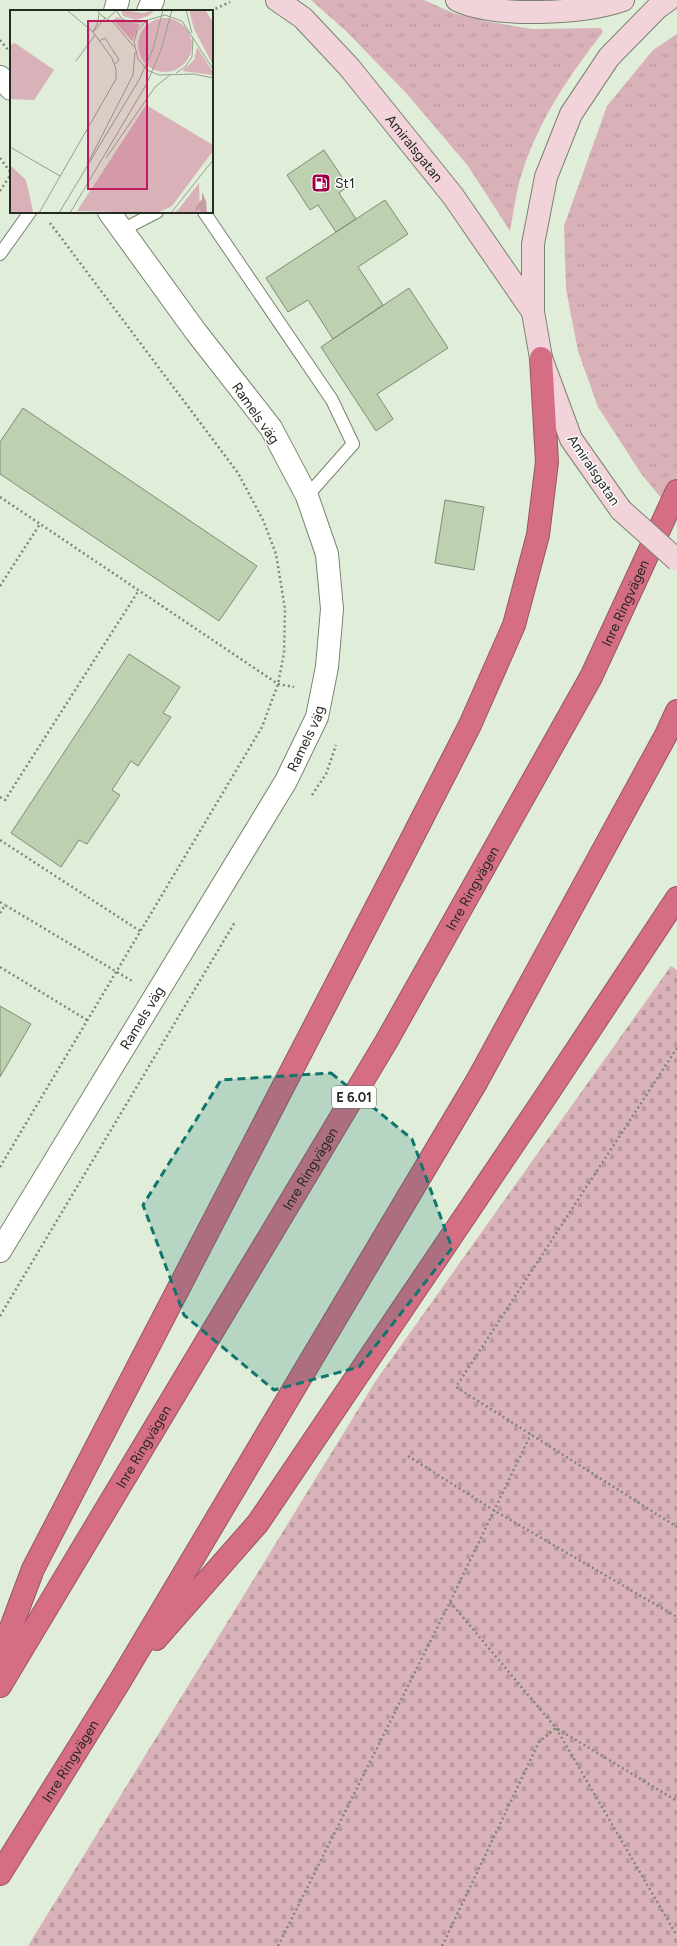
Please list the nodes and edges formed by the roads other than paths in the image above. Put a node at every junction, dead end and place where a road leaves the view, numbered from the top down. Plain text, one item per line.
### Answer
1 (118, 0) edge
2 (153, 0) edge
3 (277, 0) edge
4 (457, 0) edge
5 (623, 0) edge
6 (668, 0) edge
7 (115, 10) edge
8 (148, 10) edge
9 (0, 77) edge
10 (10, 88) edge
11 (29, 213) edge
12 (110, 213) edge
13 (155, 213) edge
14 (205, 213) edge
15 (122, 230) junction
16 (0, 254) edge
17 (533, 312) junction
18 (541, 358) junction
19 (677, 491) edge
20 (308, 496) junction
21 (677, 560) edge
22 (677, 711) edge
23 (677, 898) edge
24 (0, 1251) edge
25 (0, 1657) edge
26 (120, 1681) junction
27 (0, 1686) edge
28 (0, 1874) edge

1 - 7 street
2 - 8 street
3 - 17 main road, Amiralsgatan
4 - 5 main road
6 - 17 main road, Amiralsgatan
9 - 10 street
11 - 16 lane
12 - 15 street, Ramels väg
13 - 15 lane
14 - 20 lane
15 - 20 street, Ramels väg
17 - 18 main road, Amiralsgatan
18 - 21 main road, Amiralsgatan, bridge
18 - 25 highway
19 - 27 highway, Inre Ringvägen / E 6.01
20 - 24 street, Ramels väg
22 - 26 highway, Inre Ringvägen
23 - 26 highway
26 - 28 highway, Inre Ringvägen

